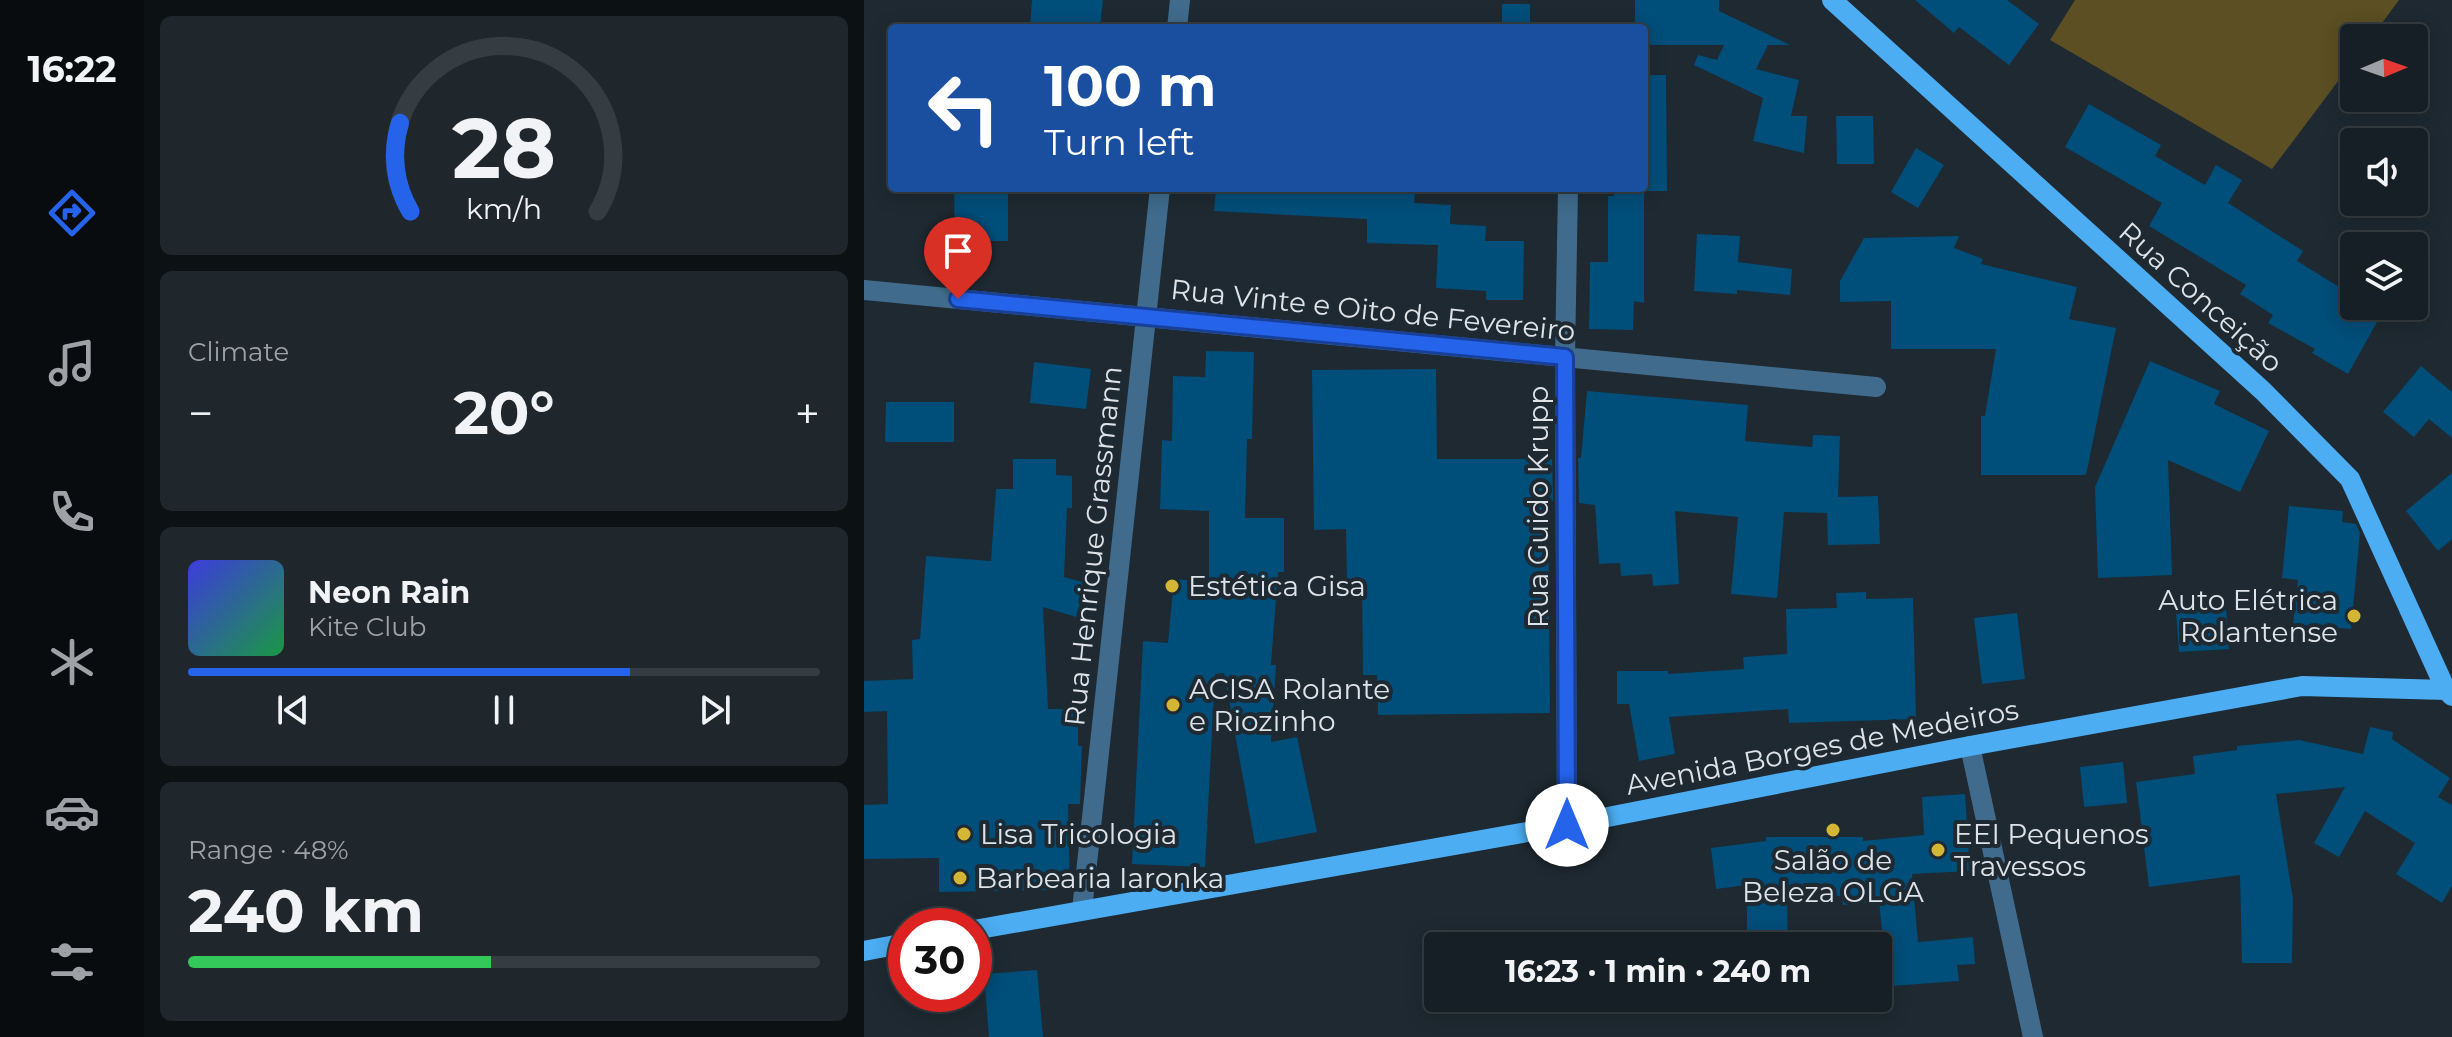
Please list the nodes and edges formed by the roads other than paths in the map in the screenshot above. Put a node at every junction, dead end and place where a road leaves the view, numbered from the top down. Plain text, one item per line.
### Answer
1 (1180, 0) edge
2 (1832, 0) edge
3 (1850, 7) edge
4 (1177, 24) edge
5 (1160, 192) edge
6 (1568, 192) edge
7 (864, 290) edge
8 (1146, 316) junction
9 (1565, 357) junction
10 (1876, 387) dead end
11 (2449, 693) edge
12 (1970, 746) junction
13 (1567, 825) junction
14 (1082, 910) junction
15 (992, 927) edge
16 (888, 946) edge
17 (864, 951) edge
18 (2033, 1037) edge

1 - 4 street
2 - 3 main road, Rua Conceição
3 - 11 main road, Rua Conceição
5 - 8 street, Rua Henrique Grassmann
6 - 9 street, Rua Guido Krupp
7 - 8 street, Rua Vinte e Oito de Fevereiro
8 - 9 street, Rua Vinte e Oito de Fevereiro
8 - 14 street, Rua Henrique Grassmann
9 - 10 street, Rua Vinte e Oito de Fevereiro
9 - 13 street, Rua Guido Krupp
11 - 12 main road, Avenida Borges de Medeiros
12 - 13 main road, Avenida Borges de Medeiros
12 - 18 street
13 - 14 main road, Avenida Borges de Medeiros
14 - 15 main road, Avenida Borges de Medeiros
16 - 17 main road

